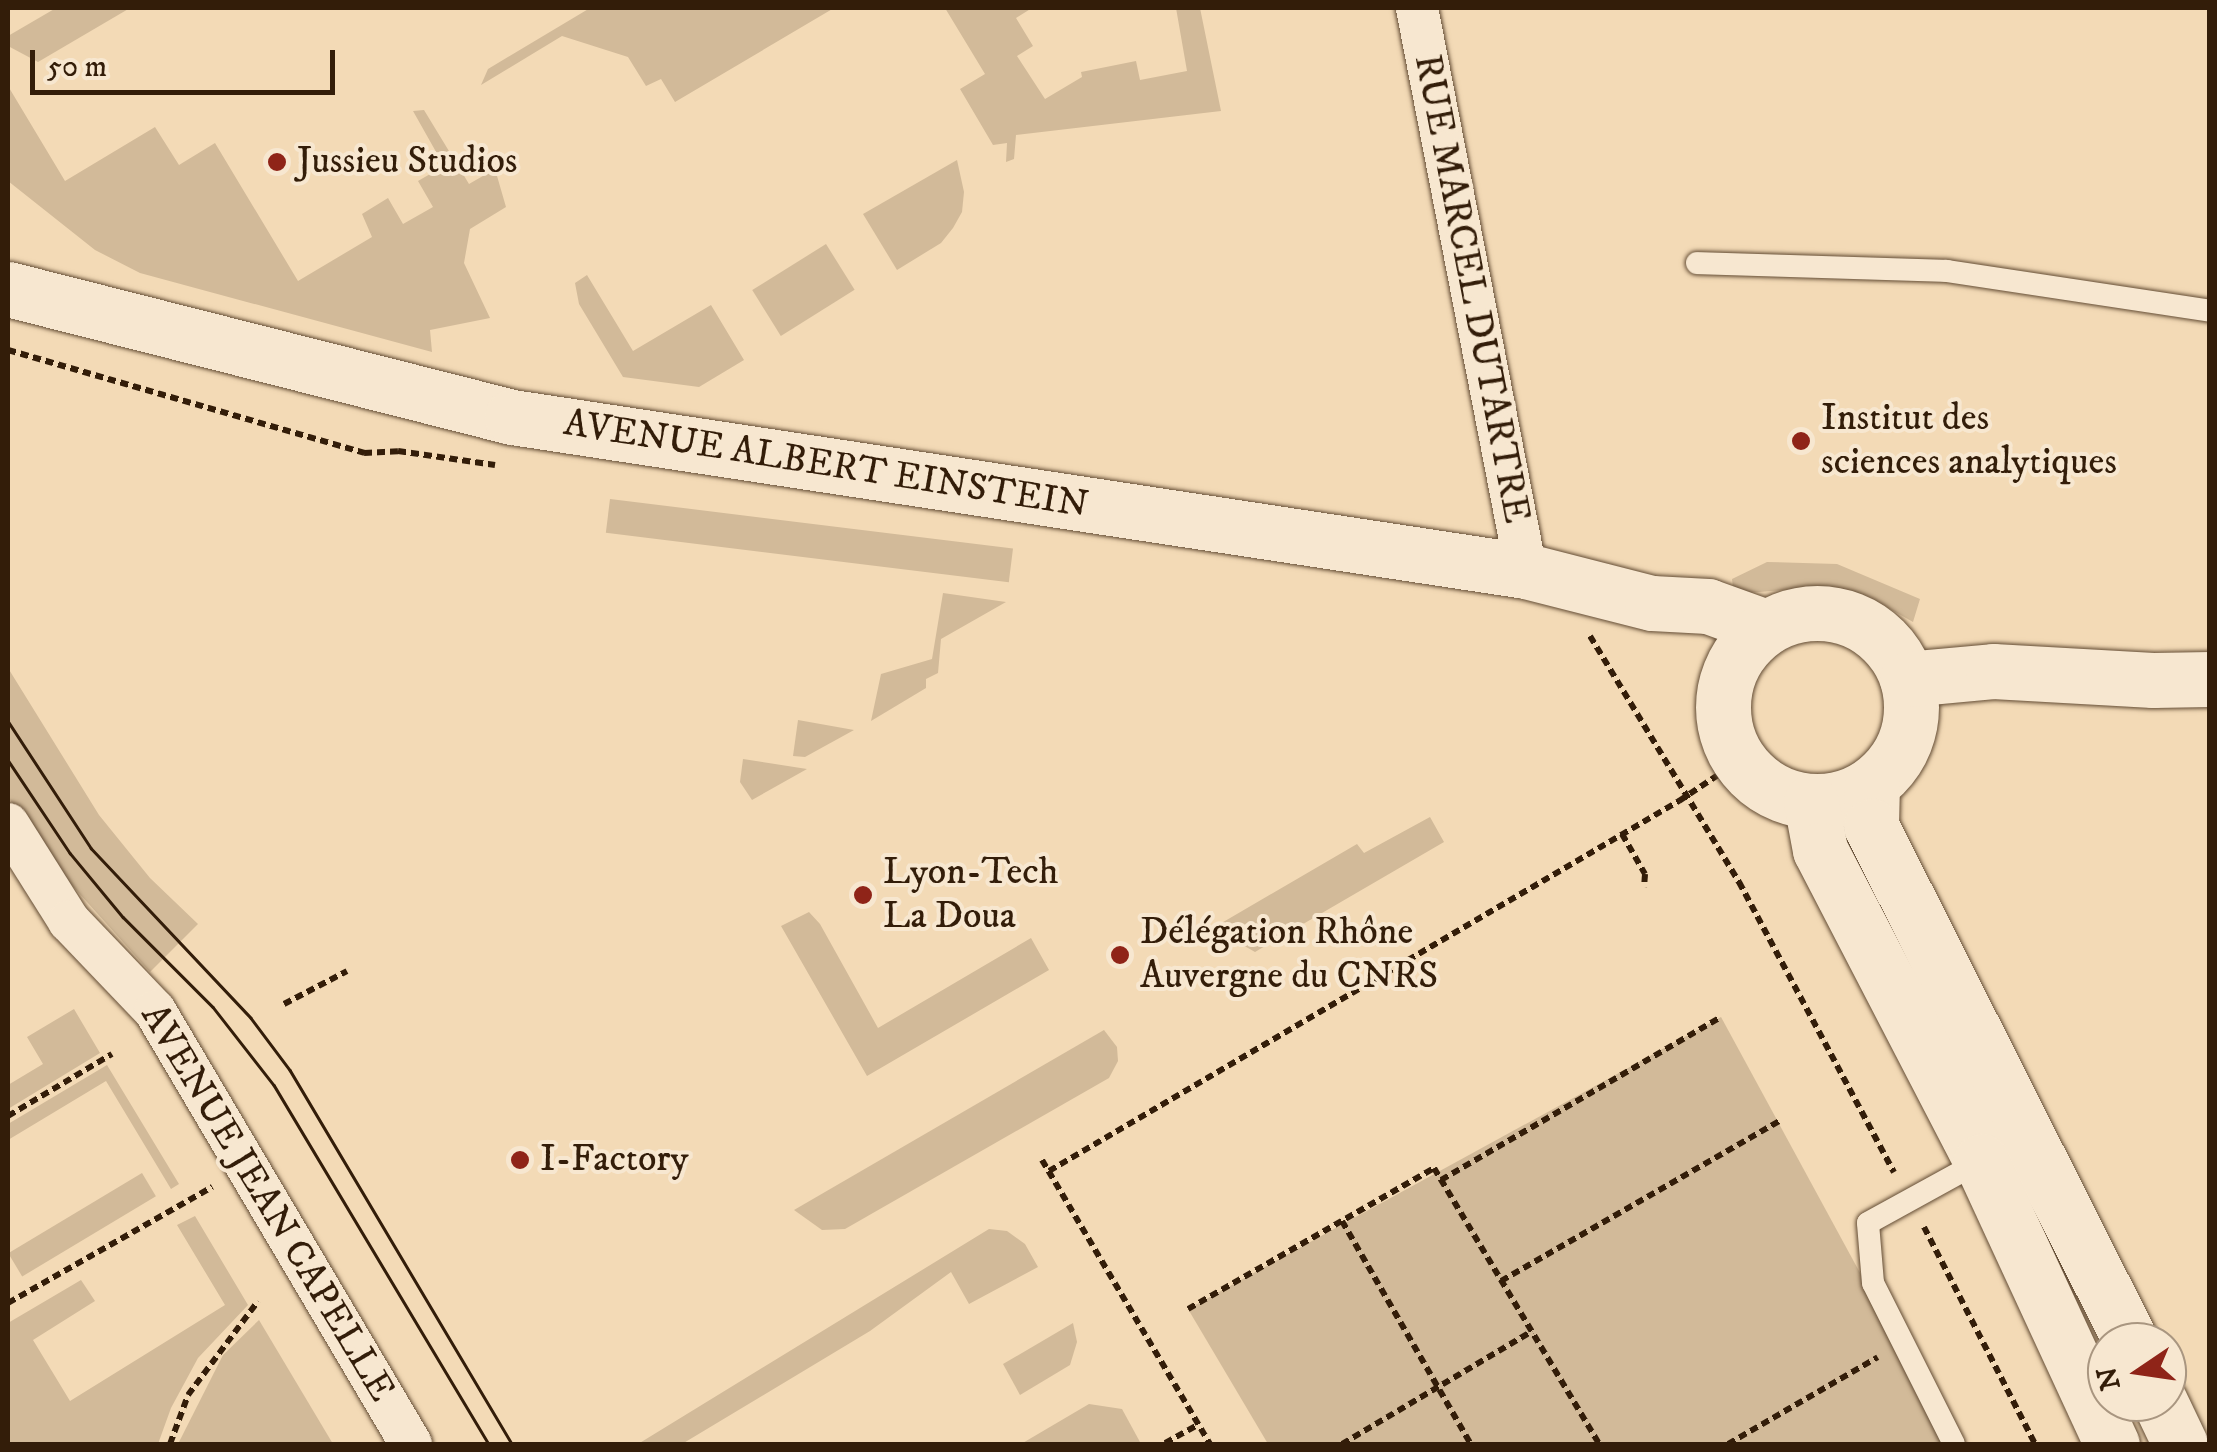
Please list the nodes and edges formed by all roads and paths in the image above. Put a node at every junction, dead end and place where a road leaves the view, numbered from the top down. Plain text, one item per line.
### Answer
1 (1417, 8) edge
2 (1697, 263) dead end
3 (8, 289) edge
4 (2210, 310) edge
5 (1526, 571) junction
6 (1652, 603) junction
7 (1766, 626) junction
8 (1907, 679) junction
9 (2210, 679) edge
10 (1726, 680) junction
11 (1625, 692) dead end
12 (1739, 761) junction
13 (1872, 784) junction
14 (1689, 795) junction
15 (1811, 802) junction
16 (8, 824) edge
17 (1622, 834) junction
18 (1644, 887) dead end
19 (347, 970) dead end
20 (284, 1004) dead end
21 (1722, 1017) dead end
22 (112, 1054) dead end
23 (8, 1116) edge
24 (1780, 1120) dead end
25 (1042, 1160) dead end
26 (1981, 1161) junction
27 (247, 1166) junction
28 (1049, 1171) junction
29 (1441, 1180) junction
30 (1910, 1200) junction
31 (1342, 1222) junction
32 (1501, 1281) junction
33 (258, 1301) dead end
34 (8, 1304) edge
35 (1188, 1309) dead end
36 (2122, 1322) edge
37 (1532, 1331) junction
38 (1905, 1342) junction
39 (1438, 1387) junction
40 (1198, 1424) junction
41 (1165, 1443) edge
42 (170, 1444) edge
43 (411, 1444) edge
44 (1210, 1444) edge
45 (1342, 1444) edge
46 (1472, 1444) edge
47 (1599, 1444) edge
48 (1728, 1444) edge
49 (1954, 1444) edge
50 (2034, 1444) edge
51 (2112, 1444) edge

1 - 5 street, RUE MARCEL DUTARTRE
2 - 4 lane
3 - 5 street, AVENUE ALBERT EINSTEIN
5 - 6 street, AVENUE ALBERT EINSTEIN
6 - 7 street, AVENUE ALBERT EINSTEIN
6 - 10 street
7 - 8 street
7 - 10 street
8 - 9 street
8 - 13 street
10 - 12 street
11 - 14 path
12 - 14 path
12 - 15 street
13 - 15 street
13 - 36 street
14 - 17 path
14 - 30 path
15 - 26 street
16 - 27 street, AVENUE JEAN CAPELLE
17 - 18 path
17 - 28 path
19 - 20 path
21 - 29 path
22 - 23 path
24 - 32 path
25 - 28 path
26 - 30 lane
26 - 51 street
27 - 34 path
27 - 43 street, AVENUE JEAN CAPELLE
28 - 40 path
29 - 31 path
29 - 32 path
30 - 38 lane
30 - 50 path
31 - 35 path
31 - 39 path
32 - 37 path
33 - 42 path
37 - 39 path
37 - 47 path
38 - 48 path
38 - 49 lane
39 - 45 path
39 - 46 path
40 - 41 path
40 - 44 path

